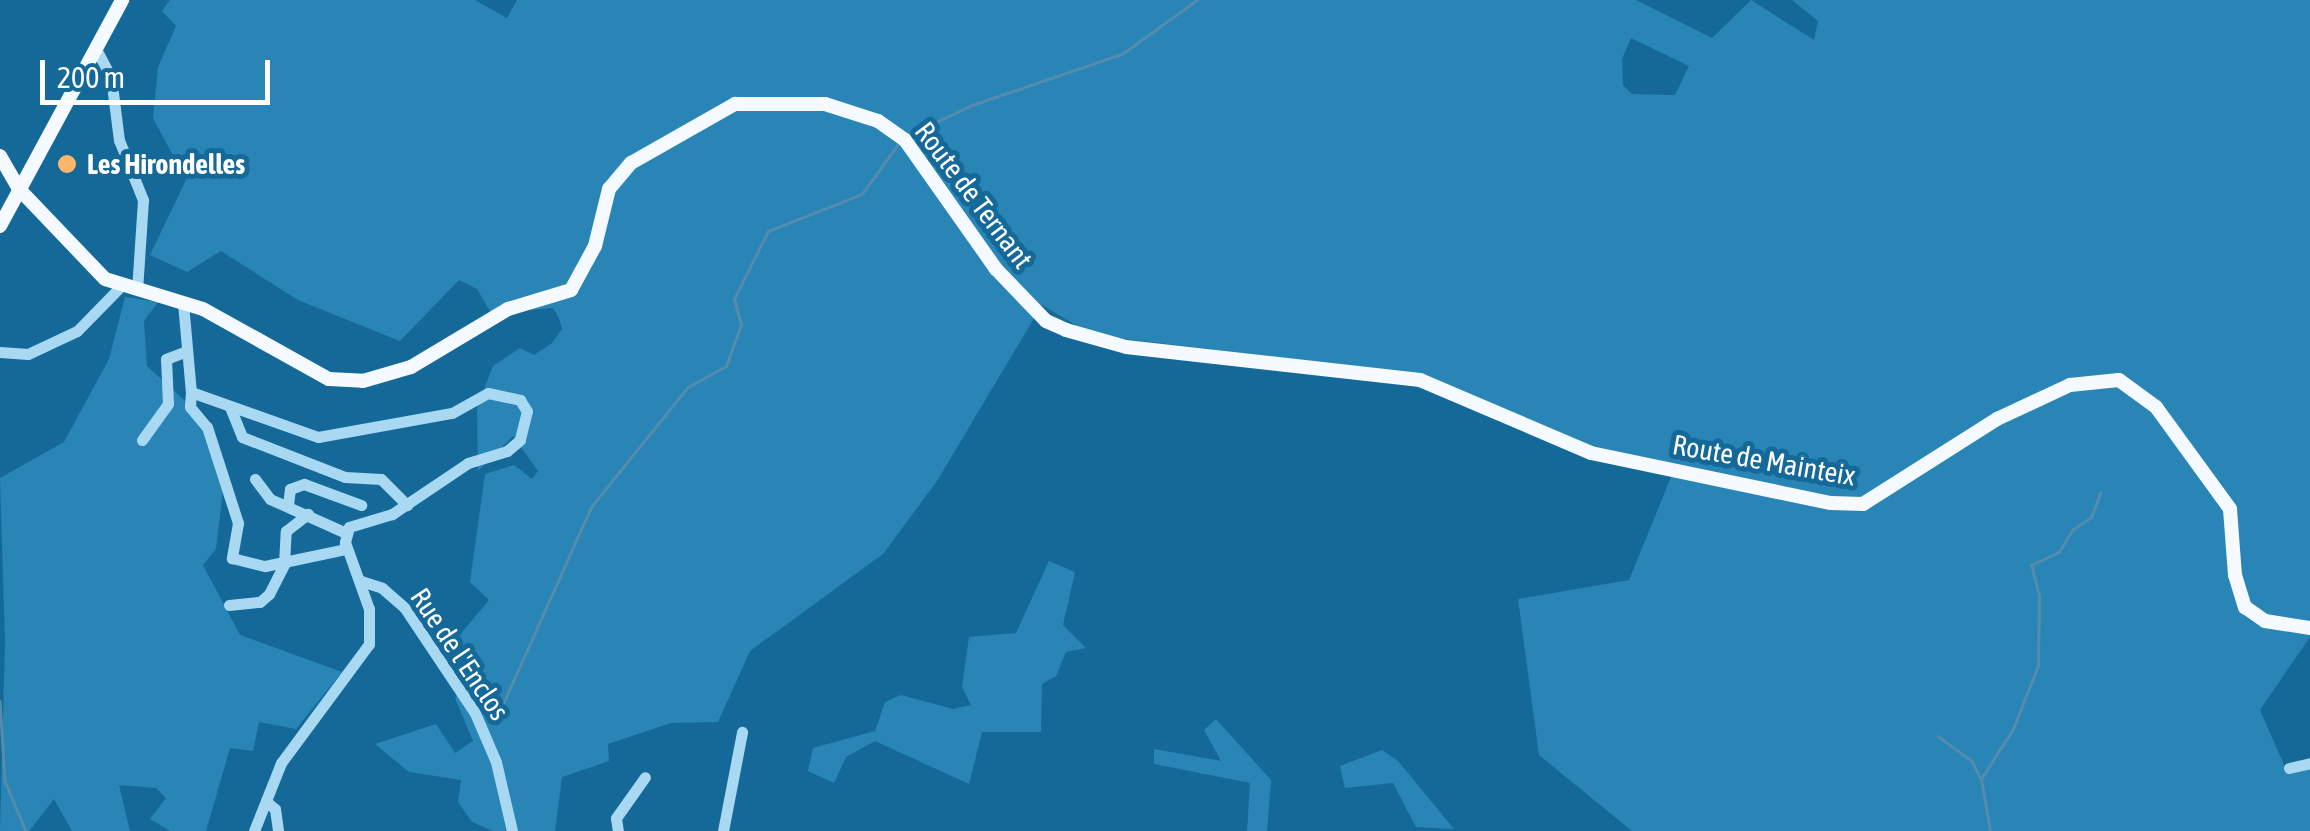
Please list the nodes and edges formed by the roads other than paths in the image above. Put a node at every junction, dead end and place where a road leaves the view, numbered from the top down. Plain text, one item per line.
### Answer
1 (122, 0) edge
2 (96, 49) junction
3 (0, 156) edge
4 (19, 189) junction
5 (0, 226) edge
6 (121, 286) junction
7 (137, 290) junction
8 (183, 303) junction
9 (1046, 321) joint
10 (0, 352) edge
11 (184, 352) junction
12 (191, 392) junction
13 (230, 407) junction
14 (142, 440) dead end
15 (256, 479) dead end
16 (365, 480) junction
17 (361, 505) junction
18 (288, 506) junction
19 (407, 506) junction
20 (308, 514) junction
21 (362, 520) junction
22 (346, 533) junction
23 (346, 549) junction
24 (284, 564) junction
25 (360, 581) junction
26 (229, 606) dead end
27 (2310, 628) edge
28 (742, 732) dead end
29 (2310, 763) edge
30 (2290, 768) dead end
31 (645, 777) dead end
32 (266, 801) junction
33 (254, 831) edge
34 (278, 831) edge
35 (512, 831) edge
36 (618, 831) edge
37 (723, 831) edge

1 - 2 main road
2 - 4 main road
2 - 7 street
3 - 4 main road, Route de Ternant
4 - 5 main road
4 - 6 main road, Route de Ternant
6 - 7 main road, Route de Ternant
6 - 10 street
7 - 8 main road, Route de Ternant
8 - 9 main road, Route de Ternant
8 - 11 street
9 - 27 main road, Route de Mainteix
11 - 12 street
11 - 14 street
12 - 13 street
12 - 24 street
13 - 16 street
13 - 19 street
15 - 18 street
16 - 17 street
16 - 19 street
17 - 18 street
17 - 21 street
18 - 20 street
19 - 21 street
20 - 22 street
20 - 24 street
21 - 22 street
22 - 23 street
23 - 24 street
23 - 25 street
24 - 26 street
25 - 32 street
25 - 35 street, Rue de l'Enclos
28 - 37 street
29 - 30 street
31 - 36 street
32 - 33 street
32 - 34 street

